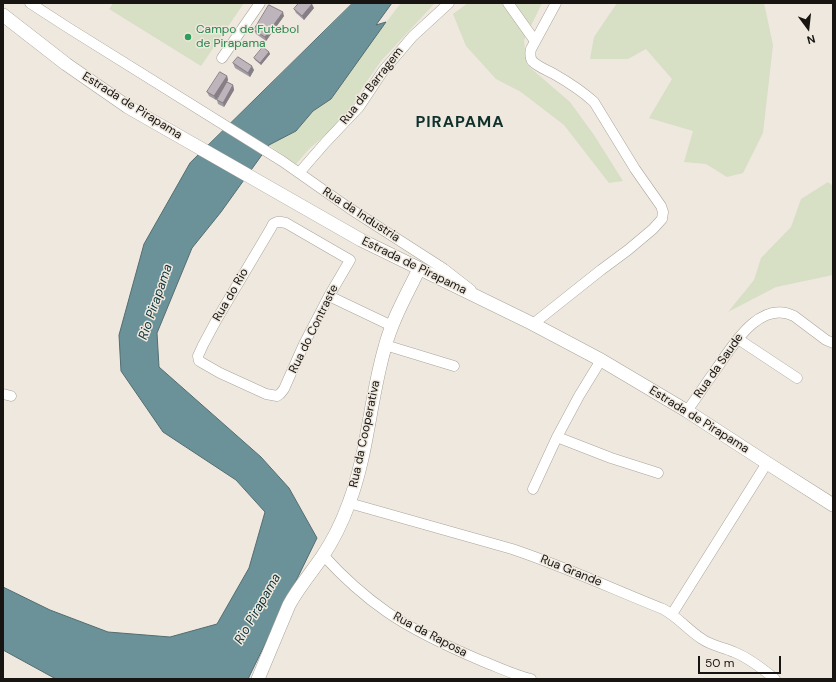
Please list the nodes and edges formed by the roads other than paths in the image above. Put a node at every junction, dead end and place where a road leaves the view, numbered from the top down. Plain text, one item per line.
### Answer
1 (30, 3) edge
2 (260, 3) edge
3 (449, 3) edge
4 (508, 3) edge
5 (556, 3) edge
6 (3, 15) edge
7 (535, 41) junction
8 (222, 58) dead end
9 (299, 173) junction
10 (350, 260) joint
11 (422, 263) junction
12 (329, 296) junction
13 (533, 324) junction
14 (392, 326) junction
15 (738, 339) junction
16 (833, 343) edge
17 (385, 345) junction
18 (601, 360) junction
19 (454, 366) dead end
20 (797, 378) dead end
21 (277, 396) joint
22 (687, 411) junction
23 (557, 437) junction
24 (767, 463) junction
25 (658, 473) dead end
26 (533, 489) dead end
27 (350, 503) junction
28 (833, 505) edge
29 (323, 555) junction
30 (672, 614) junction
31 (258, 679) edge
32 (527, 679) edge
33 (775, 679) edge

1 - 9 street, Rua da Industria
2 - 8 street
3 - 9 street, Rua da Barragem
4 - 7 street
5 - 7 street
6 - 11 street, Estrada de Pirapama
7 - 13 street
9 - 11 street, Rua da Industria
10 - 12 street, Rua do Contraste
10 - 21 street, Rua do Rio
11 - 13 street, Estrada de Pirapama
11 - 14 street, Rua da Cooperativa
12 - 14 street
12 - 21 street, Rua do Contraste
13 - 18 street, Estrada de Pirapama
14 - 17 street, Rua da Cooperativa
15 - 16 street, Rua da Saude
15 - 20 street
15 - 22 street, Rua da Saude
17 - 19 street
17 - 27 street, Rua da Cooperativa
18 - 22 street, Estrada de Pirapama
18 - 23 street
22 - 24 street, Estrada de Pirapama
23 - 25 street
23 - 26 street
24 - 28 street, Estrada de Pirapama
24 - 30 street
27 - 29 street, Rua da Cooperativa
27 - 30 street, Rua Grande
29 - 31 street, Rua da Cooperativa
29 - 32 street, Rua da Raposa
30 - 33 street, Rua Grande

